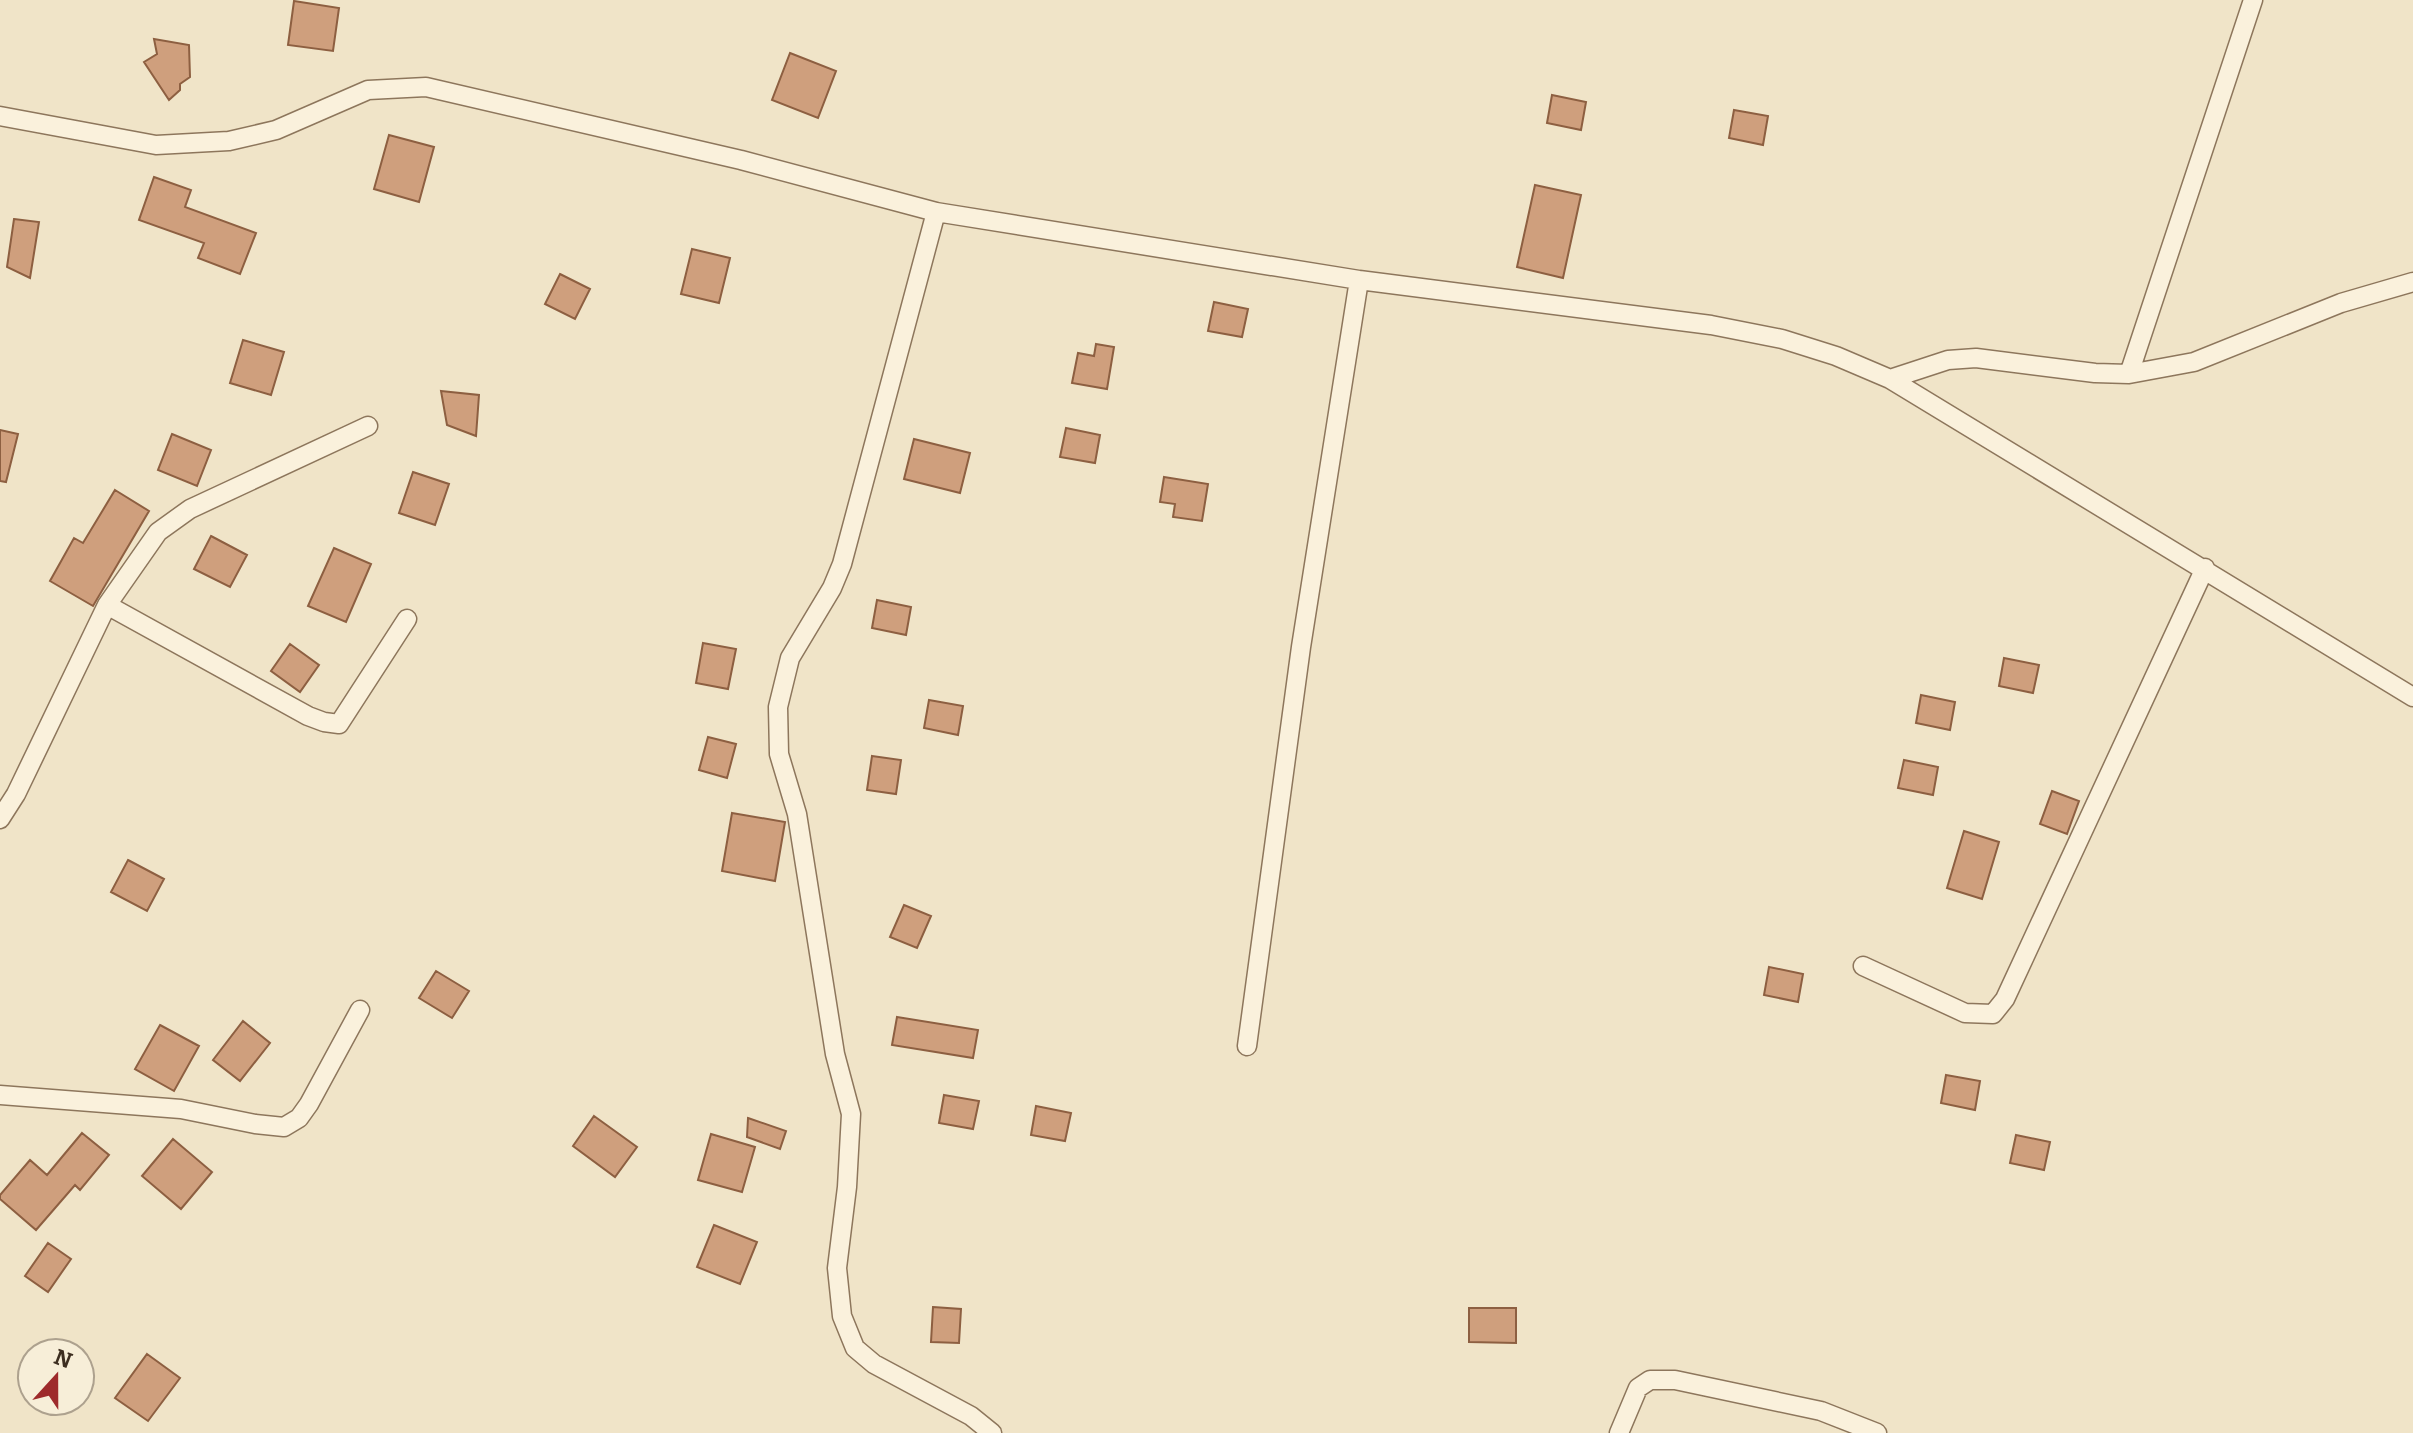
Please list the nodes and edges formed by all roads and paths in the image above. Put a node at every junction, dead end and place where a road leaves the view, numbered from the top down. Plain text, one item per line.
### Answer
1 (2253, 0) edge
2 (0, 116) edge
3 (936, 212) junction
4 (1359, 280) junction
5 (2413, 282) edge
6 (2129, 374) junction
7 (1890, 379) junction
8 (368, 426) dead end
9 (2205, 568) junction
10 (107, 605) junction
11 (407, 619) dead end
12 (2413, 697) edge
13 (0, 819) edge
14 (1863, 966) dead end
15 (360, 1010) dead end
16 (1247, 1046) dead end
17 (0, 1095) edge
18 (992, 1433) edge
19 (1619, 1433) edge
20 (1877, 1433) edge

1 - 6 street
2 - 3 street
3 - 4 street
3 - 18 street
4 - 7 street
4 - 16 street
5 - 6 street
6 - 7 street
7 - 9 street
8 - 10 street
9 - 12 street
9 - 14 street
10 - 11 street
10 - 13 street
15 - 17 street
19 - 20 street

